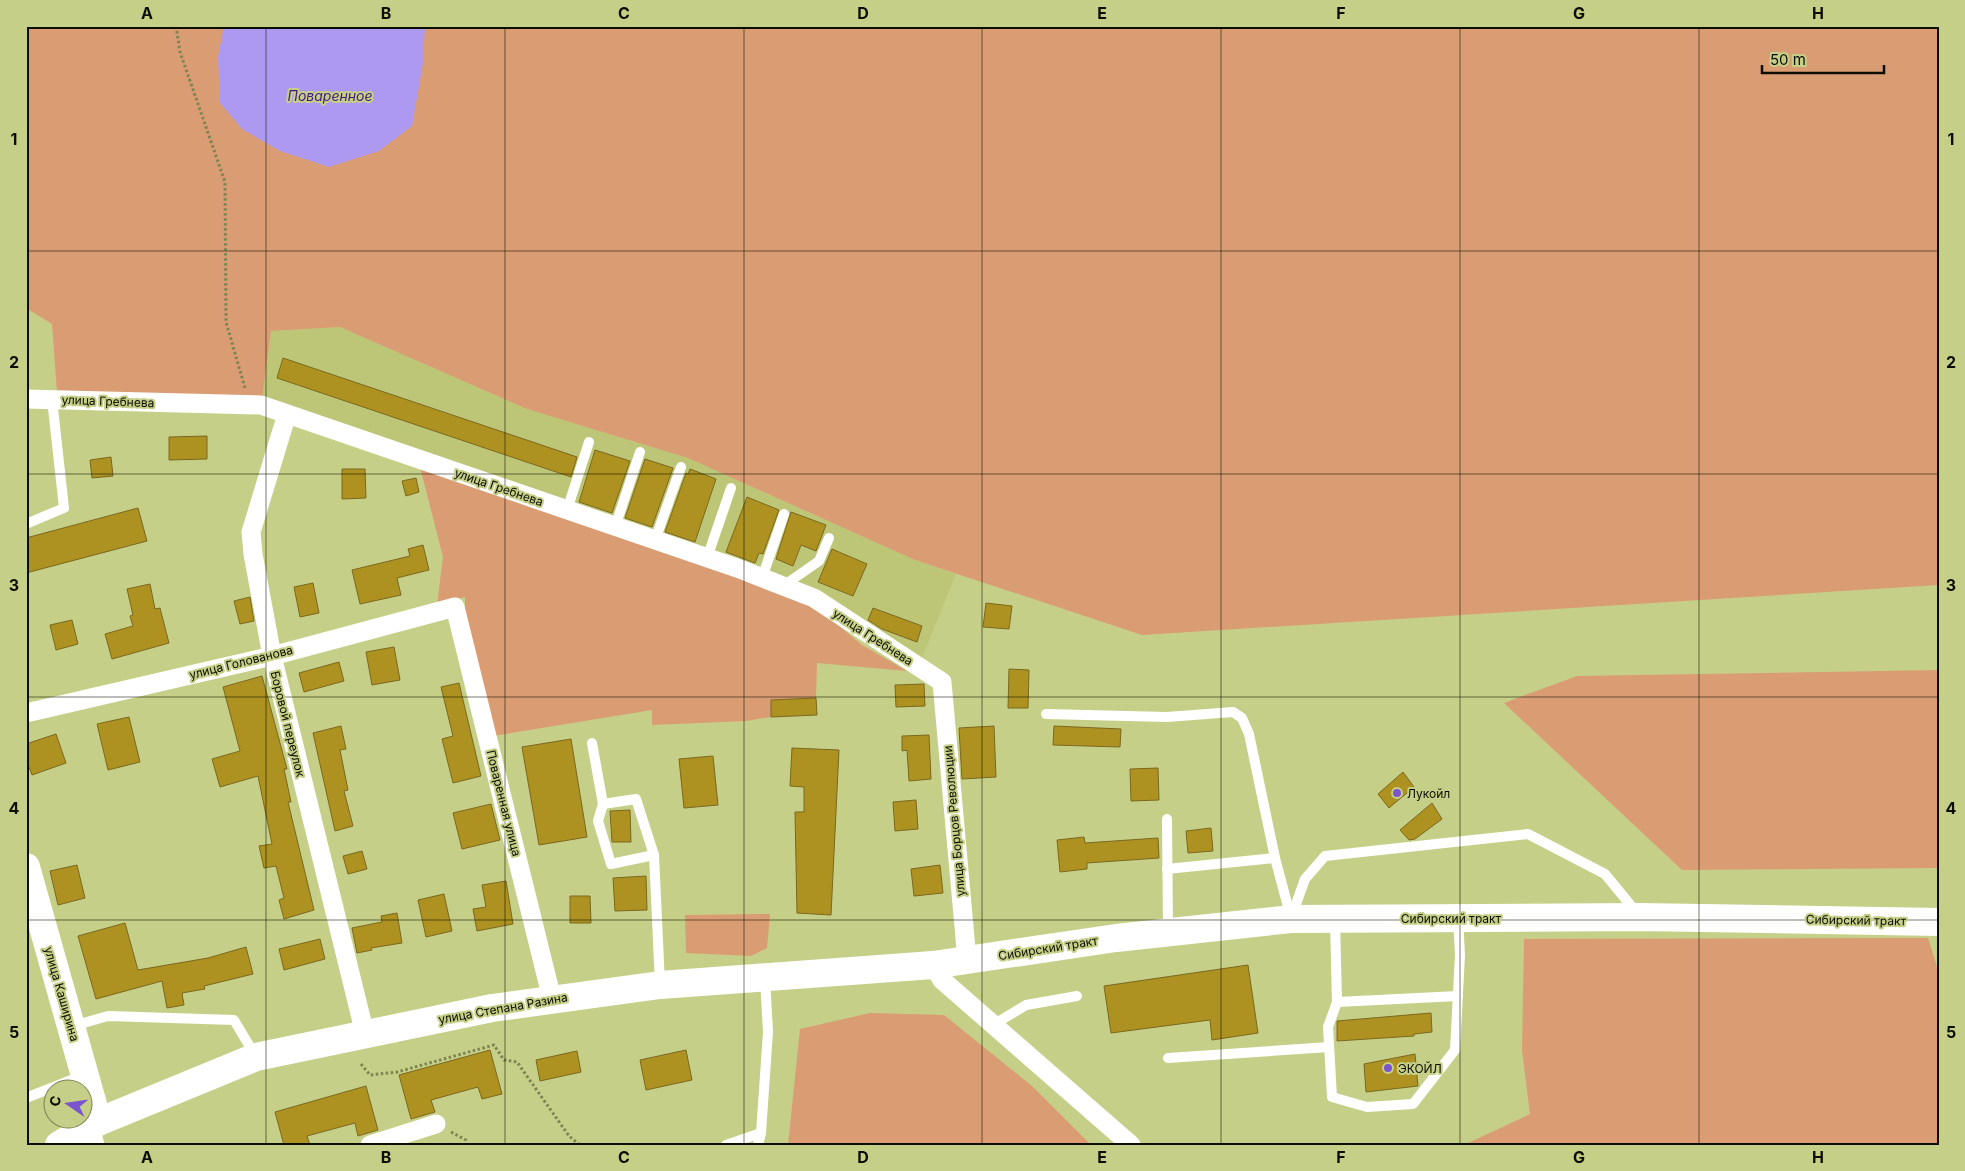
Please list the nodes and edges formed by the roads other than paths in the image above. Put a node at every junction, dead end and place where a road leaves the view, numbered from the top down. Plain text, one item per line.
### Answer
1 (26, 399) edge
2 (52, 399) junction
3 (287, 414) junction
4 (589, 442) dead end
5 (640, 452) dead end
6 (681, 467) dead end
7 (731, 488) dead end
8 (567, 510) junction
9 (784, 514) dead end
10 (26, 524) edge
11 (615, 526) junction
12 (829, 538) dead end
13 (655, 540) junction
14 (707, 558) junction
15 (762, 578) junction
16 (783, 586) junction
17 (455, 607) joint
18 (272, 656) junction
19 (942, 682) joint
20 (26, 713) edge
21 (1046, 714) dead end
22 (592, 743) dead end
23 (603, 804) junction
24 (1167, 819) dead end
25 (654, 855) junction
26 (1275, 858) junction
27 (26, 867) edge
28 (1167, 869) junction
29 (1640, 917) junction
30 (1458, 918) junction
31 (1291, 919) junction
32 (1335, 919) junction
33 (1939, 922) edge
34 (1168, 932) junction
35 (967, 960) junction
36 (932, 965) junction
37 (765, 976) junction
38 (660, 985) junction
39 (1077, 996) dead end
40 (1458, 996) junction
41 (552, 999) junction
42 (1337, 1002) junction
43 (993, 1025) junction
44 (71, 1026) junction
45 (365, 1034) junction
46 (1329, 1047) junction
47 (256, 1057) junction
48 (1168, 1058) dead end
49 (85, 1074) junction
50 (26, 1098) edge
51 (436, 1124) road end
52 (94, 1131) edge
53 (761, 1133) junction
54 (59, 1145) edge
55 (370, 1145) edge
56 (726, 1145) edge
57 (758, 1145) edge
58 (1131, 1145) edge

1 - 2 street, улица Гребнева
2 - 3 street, улица Гребнева
2 - 10 lane
3 - 8 street, улица Гребнева
3 - 18 street, Боровой переулок
4 - 8 lane
5 - 11 lane
6 - 13 lane
7 - 14 lane
8 - 11 street, улица Гребнева
9 - 15 lane
11 - 13 street, улица Гребнева
12 - 16 lane
13 - 14 street, улица Гребнева
14 - 15 street, улица Гребнева
15 - 16 street, улица Гребнева
16 - 19 street, улица Гребнева
17 - 18 street, улица Голованова
17 - 41 street, Поваренная улица
18 - 20 street, улица Голованова
18 - 45 street, Боровой переулок
19 - 35 street, улица Борцов Революции
21 - 26 lane
22 - 23 lane
23 - 25 lane
23 - 25 lane
24 - 28 lane
25 - 38 lane
26 - 28 lane
26 - 31 lane
27 - 44 main road, улица Каширина
28 - 34 lane
29 - 30 main road, Сибирский тракт
29 - 31 lane
29 - 33 main road, Сибирский тракт
30 - 32 main road, Сибирский тракт
30 - 40 lane
31 - 32 main road, Сибирский тракт
31 - 34 main road, Сибирский тракт
32 - 42 lane
34 - 35 main road, Сибирский тракт
35 - 36 main road, улица Степана Разина
36 - 37 main road, улица Степана Разина
36 - 43 street
37 - 38 main road, улица Степана Разина
37 - 53 lane
38 - 41 main road, улица Степана Разина
39 - 43 lane
40 - 42 lane
40 - 46 lane
41 - 45 main road, улица Степана Разина
42 - 46 lane
43 - 58 street
44 - 47 lane
44 - 49 main road, улица Каширина
45 - 47 main road, улица Степана Разина
46 - 48 lane
47 - 52 main road, улица Степана Разина
49 - 50 lane
49 - 52 main road, улица Каширина
51 - 55 street
52 - 54 main road, улица Степана Разина
53 - 56 lane
53 - 57 lane

